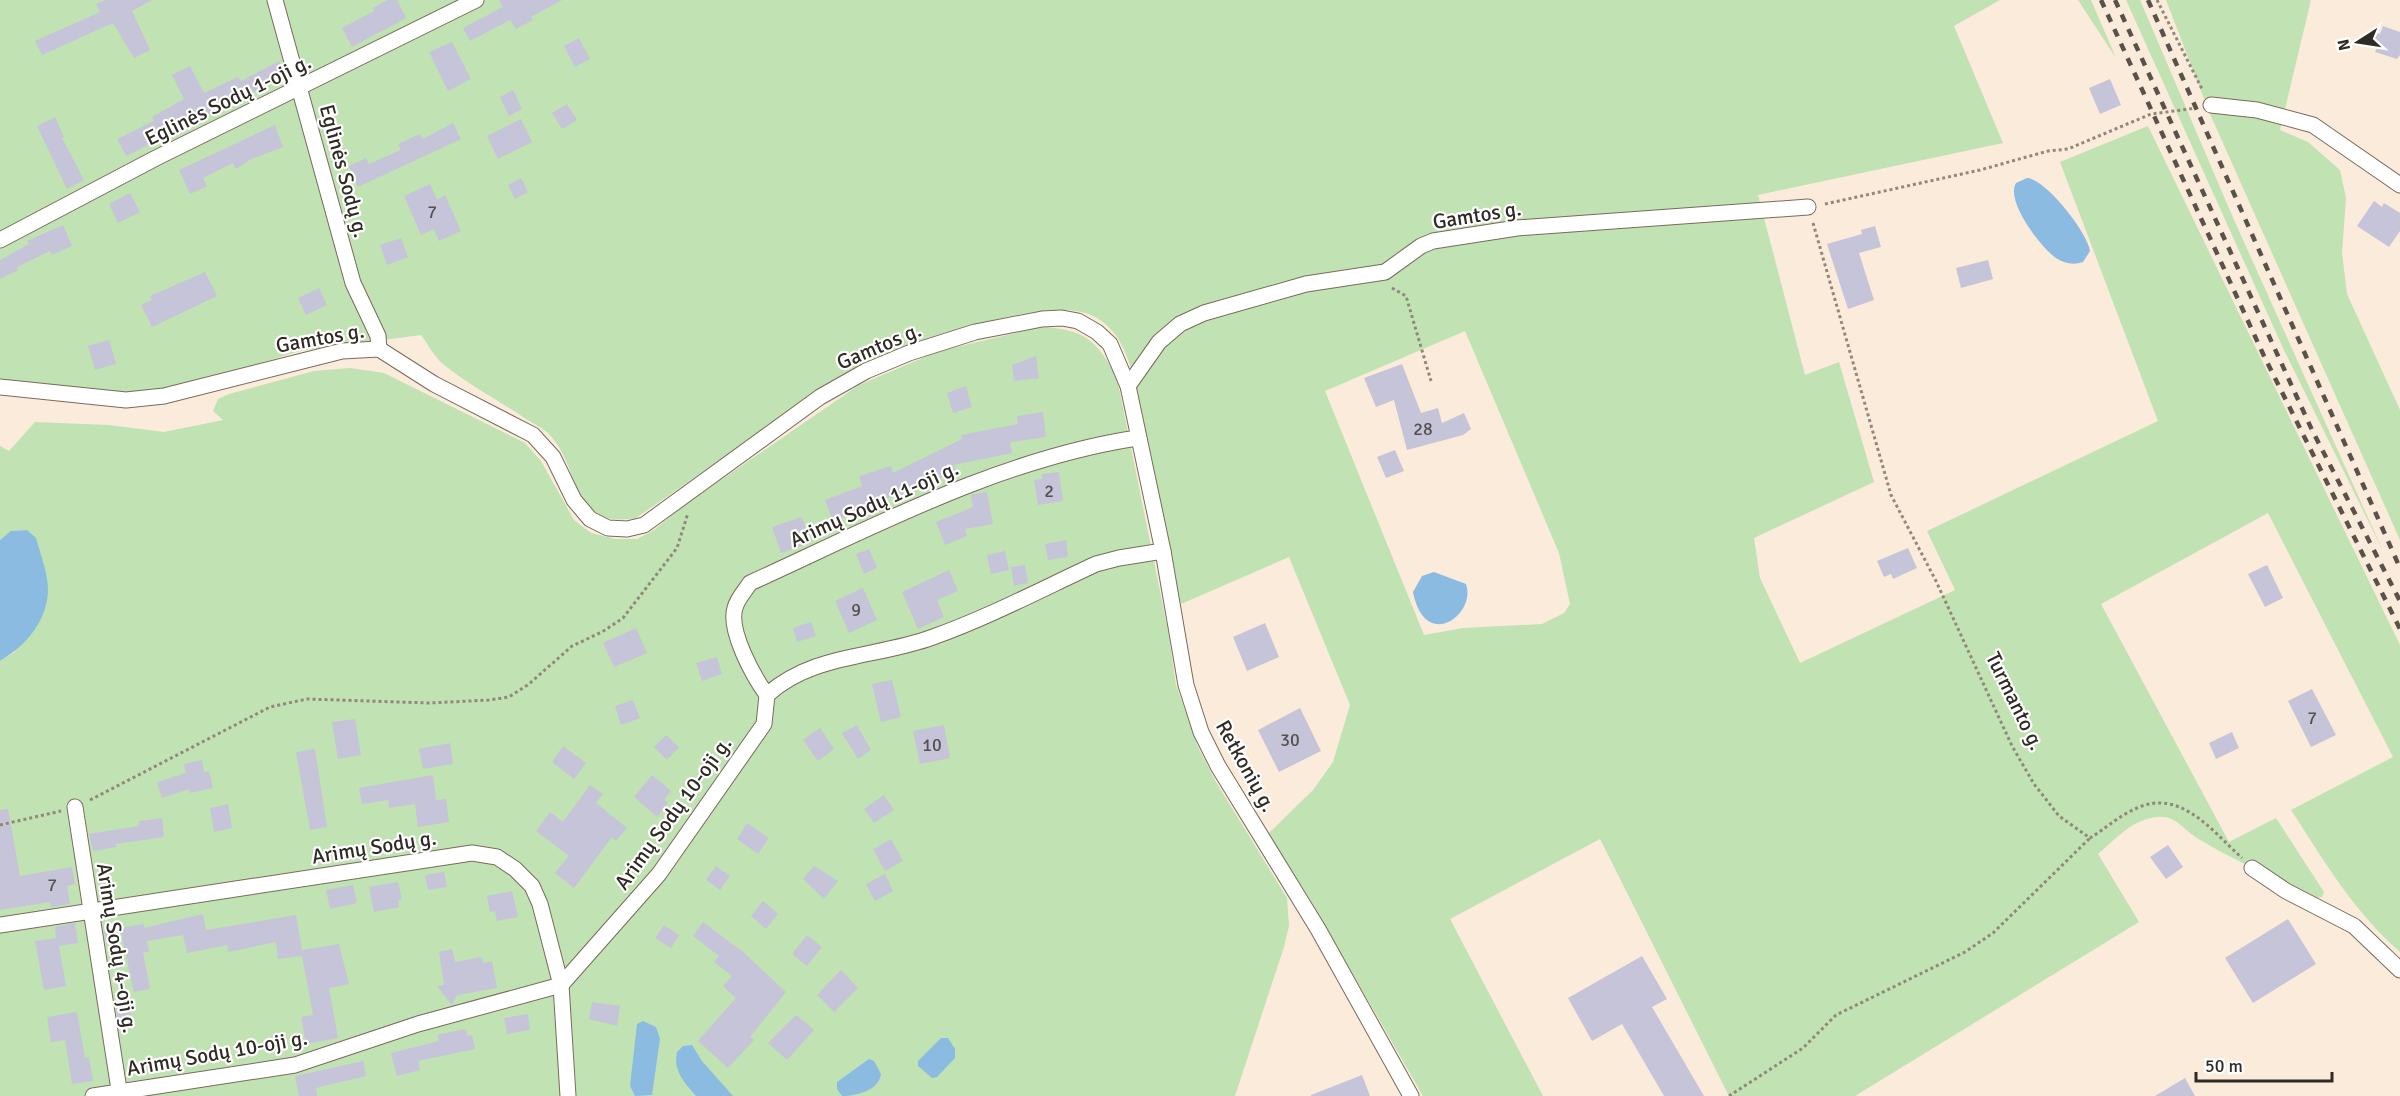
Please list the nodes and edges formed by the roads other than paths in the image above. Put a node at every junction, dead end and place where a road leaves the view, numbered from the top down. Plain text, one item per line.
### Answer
1 (275, 0) edge
2 (476, 0) edge
3 (299, 89) junction
4 (2211, 105) road end
5 (2400, 185) edge
6 (1808, 207) road end
7 (0, 240) edge
8 (379, 349) junction
9 (1128, 386) junction
10 (0, 387) edge
11 (1137, 438) junction
12 (1162, 551) junction
13 (767, 695) junction
14 (75, 807) road end
15 (2252, 868) road end
16 (90, 912) junction
17 (0, 925) edge
18 (2400, 970) edge
19 (561, 985) junction
20 (119, 1094) edge
21 (93, 1096) edge
22 (568, 1096) edge
23 (1412, 1096) edge

1 - 3 street, Eglinės Sodų g.
2 - 3 street, Eglinės Sodų 1-oji g.
3 - 7 street, Eglinės Sodų 1-oji g.
3 - 8 street, Eglinės Sodų g.
4 - 5 street
6 - 9 street, Gamtos g.
8 - 9 street, Gamtos g.
8 - 10 street, Gamtos g.
9 - 11 street, Retkonių g.
11 - 12 street, Retkonių g.
11 - 13 street, Arimų Sodų 11-oji g.
12 - 13 street
12 - 23 street, Retkonių g.
13 - 19 street, Arimų Sodų 10-oji g.
14 - 16 street, Arimų Sodų 4-oji g.
15 - 18 street
16 - 17 street, Arimų Sodų g.
16 - 19 street, Arimų Sodų g.
16 - 20 street, Arimų Sodų 4-oji g.
19 - 20 street, Arimų Sodų 10-oji g.
19 - 22 street, Arimų Sodų g.
20 - 21 street, Arimų Sodų 10-oji g.

